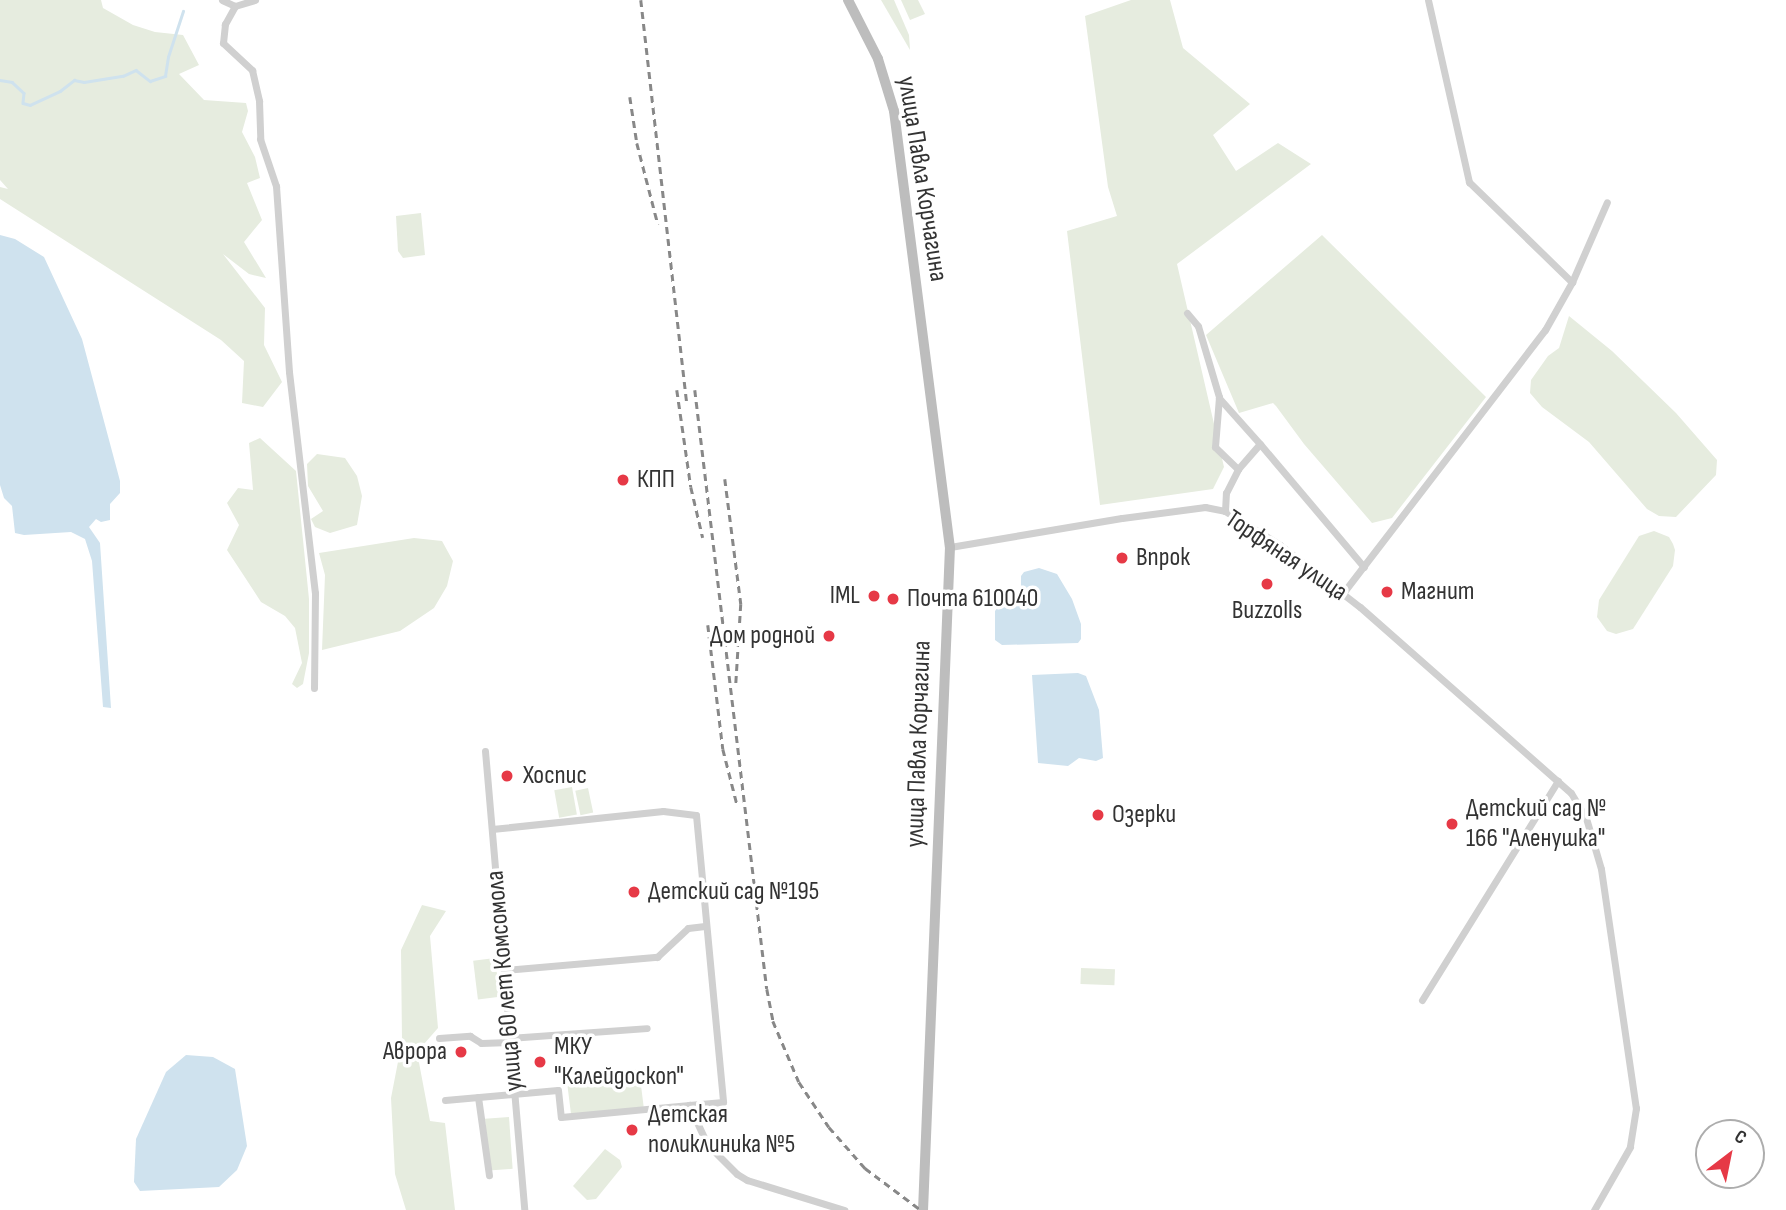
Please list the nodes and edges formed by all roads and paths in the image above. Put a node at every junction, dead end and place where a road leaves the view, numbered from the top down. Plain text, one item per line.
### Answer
1 (222, 0) edge
2 (255, 0) edge
3 (848, 0) edge
4 (1428, 0) edge
5 (234, 6) junction
6 (1607, 202) dead end
7 (1572, 282) junction
8 (1187, 313) dead end
9 (1219, 397) junction
10 (1260, 444) junction
11 (1238, 469) junction
12 (1225, 511) junction
13 (950, 547) junction
14 (1364, 566) junction
15 (1343, 593) junction
16 (314, 688) dead end
17 (485, 751) dead end
18 (1558, 781) junction
19 (663, 811) junction
20 (664, 820) dead end
21 (492, 829) junction
22 (705, 926) junction
23 (504, 970) junction
24 (1423, 1000) dead end
25 (647, 1028) dead end
26 (439, 1038) dead end
27 (510, 1040) junction
28 (514, 1092) junction
29 (478, 1097) junction
30 (445, 1101) dead end
31 (689, 1105) junction
32 (489, 1175) dead end
33 (524, 1210) edge
34 (844, 1210) edge
35 (923, 1210) edge
36 (1594, 1210) edge

1 - 5 street
2 - 5 street
3 - 13 main road, улица Павла Корчагина
4 - 7 street
5 - 16 street
6 - 7 street
7 - 14 street
8 - 9 street
9 - 10 street
9 - 11 street
10 - 11 street
10 - 14 street
11 - 12 street
12 - 13 street, Торфяная улица
12 - 15 street, Торфяная улица
13 - 35 main road, улица Павла Корчагина
14 - 15 street
15 - 18 street, Торфяная улица
17 - 21 street, улица 60 лет Комсомола
18 - 24 street
18 - 36 street, Торфяная улица
19 - 20 street
19 - 21 street
19 - 22 street
21 - 23 street, улица 60 лет Комсомола
22 - 23 street
22 - 31 street
23 - 27 street, улица 60 лет Комсомола
25 - 27 street
26 - 27 street
27 - 28 street, улица 60 лет Комсомола
28 - 29 street
28 - 31 street
28 - 33 street, улица 60 лет Комсомола
29 - 30 street
29 - 32 street
31 - 34 street

